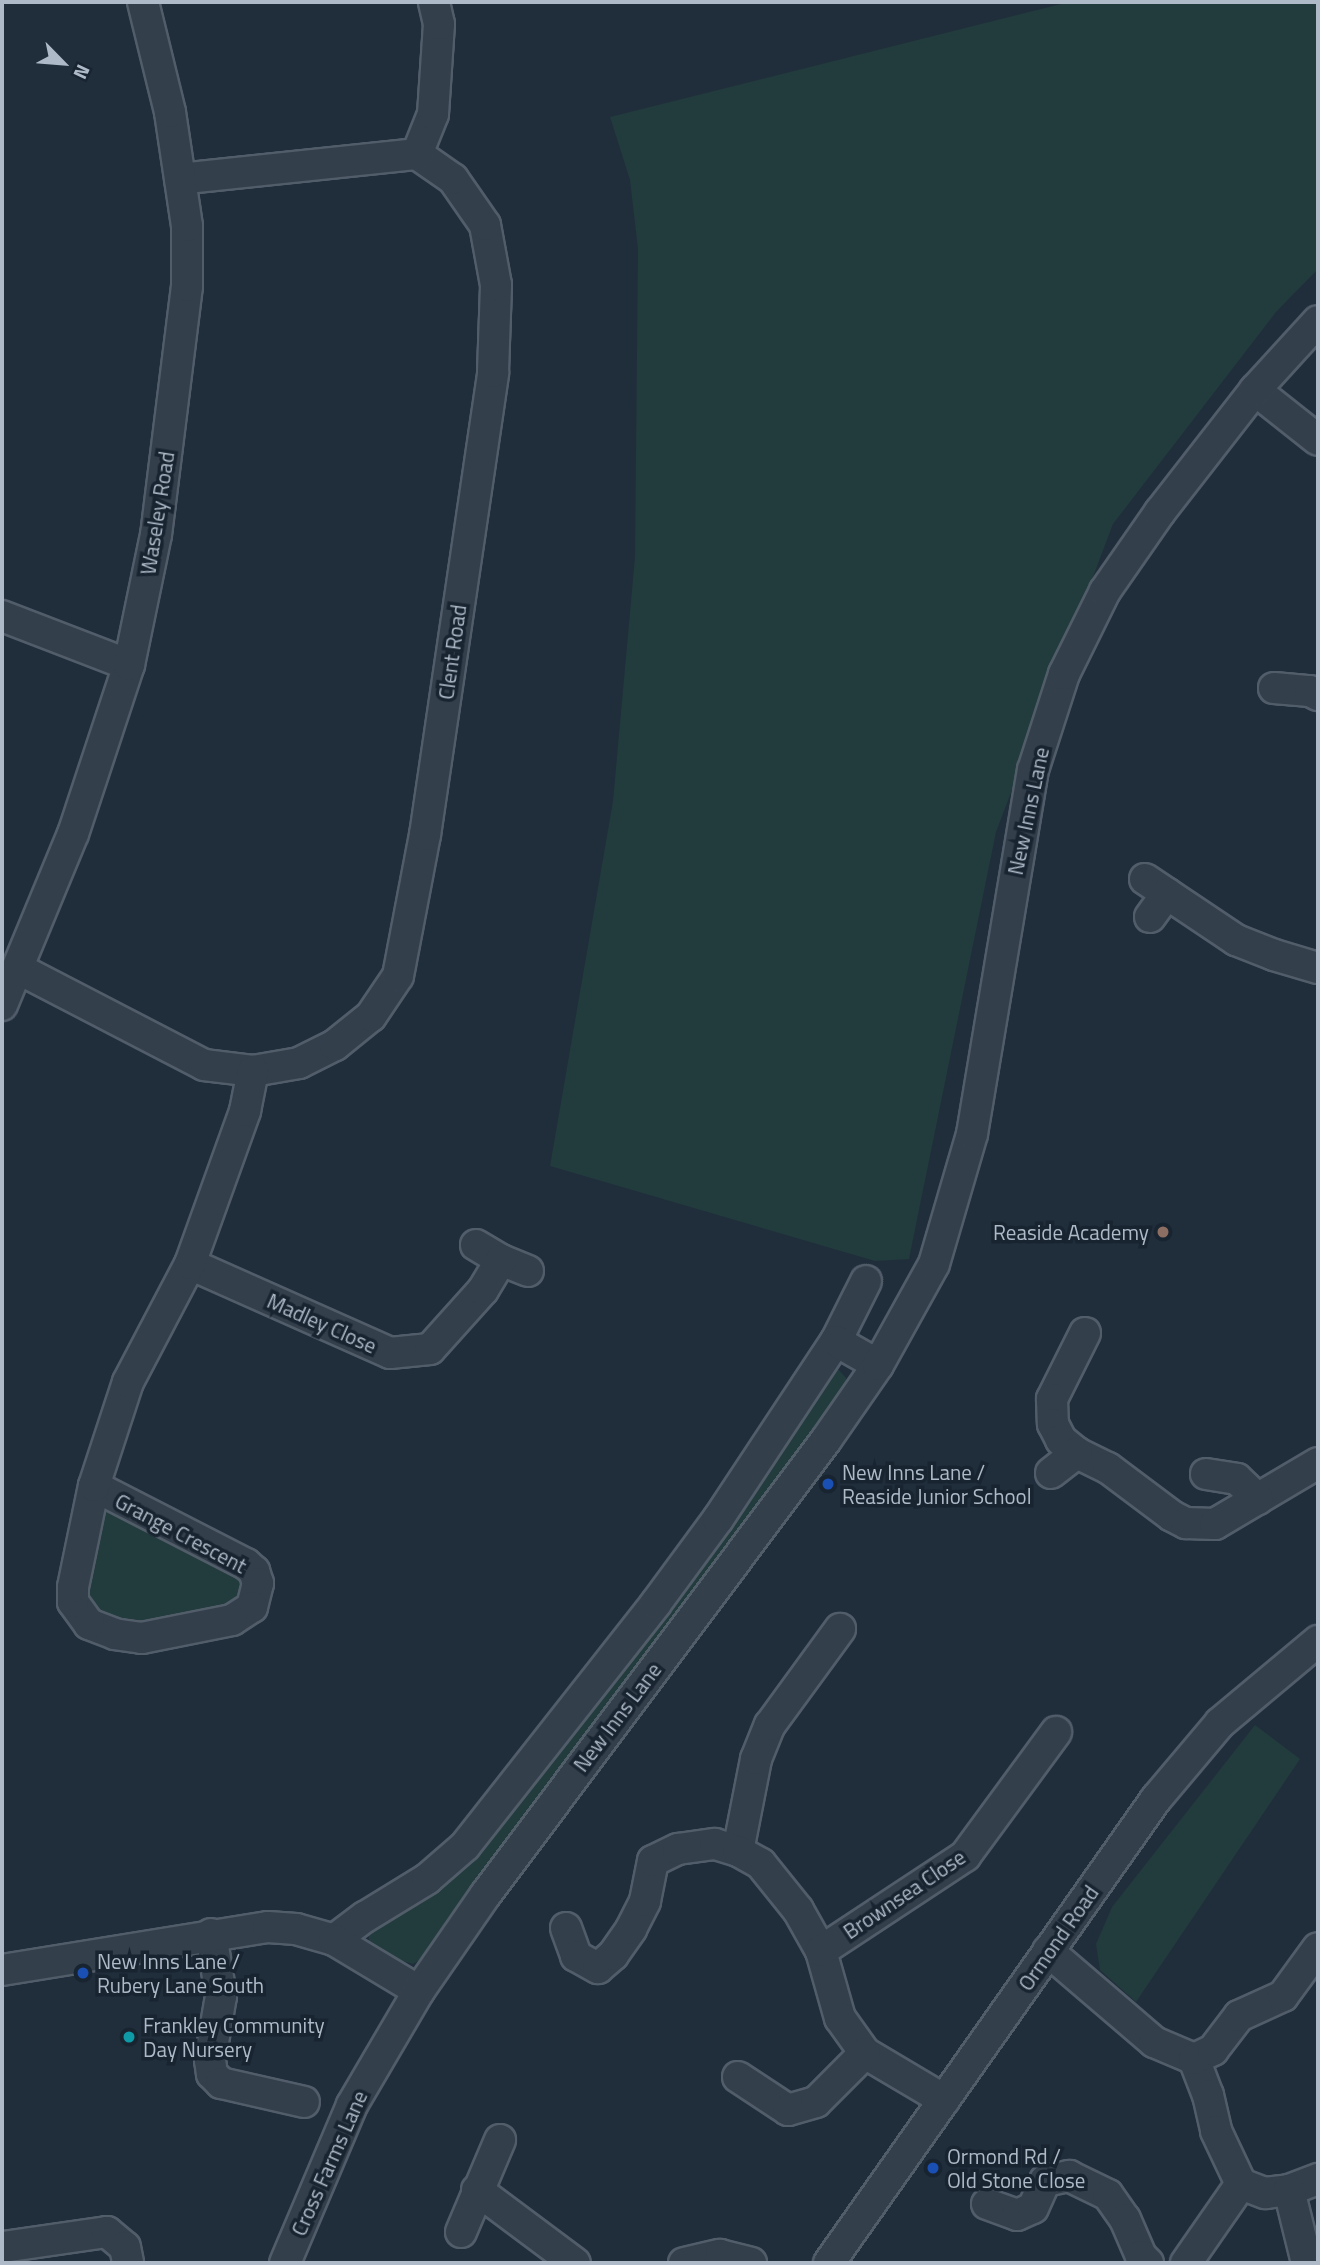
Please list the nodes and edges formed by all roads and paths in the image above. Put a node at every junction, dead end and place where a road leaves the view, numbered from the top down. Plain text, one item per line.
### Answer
1 (142, 2) edge
2 (434, 2) edge
3 (417, 155) junction
4 (180, 179) junction
5 (1318, 321) edge
6 (1255, 390) junction
7 (1318, 440) edge
8 (2, 616) edge
9 (129, 665) junction
10 (1274, 688) dead end
11 (1318, 695) edge
12 (1154, 897) dead end
13 (1318, 968) edge
14 (19, 969) junction
15 (2, 1005) edge
16 (253, 1071) junction
17 (501, 1258) dead end
18 (190, 1264) junction
19 (866, 1281) dead end
20 (1085, 1333) dead end
21 (836, 1341) junction
22 (878, 1366) junction
23 (1077, 1453) junction
24 (1318, 1463) edge
25 (1051, 1472) dead end
26 (1206, 1474) dead end
27 (94, 1486) junction
28 (1258, 1499) junction
29 (840, 1629) dead end
30 (1318, 1641) edge
31 (1056, 1732) dead end
32 (738, 1851) junction
33 (566, 1928) dead end
34 (211, 1934) junction
35 (334, 1940) junction
36 (1318, 1948) edge
37 (821, 1951) junction
38 (1048, 1951) junction
39 (2, 1970) edge
40 (419, 1991) junction
41 (865, 2053) junction
42 (1194, 2059) junction
43 (738, 2077) dead end
44 (944, 2100) junction
45 (304, 2102) dead end
46 (500, 2140) dead end
47 (1318, 2179) edge
48 (1241, 2184) junction
49 (477, 2190) junction
50 (1289, 2190) junction
51 (987, 2204) dead end
52 (461, 2232) dead end
53 (3, 2250) edge
54 (128, 2263) edge
55 (285, 2263) edge
56 (575, 2263) edge
57 (684, 2263) edge
58 (751, 2263) edge
59 (829, 2263) edge
60 (1148, 2263) edge
61 (1186, 2263) edge
62 (1307, 2263) edge

1 - 4 street, Waseley Road
2 - 3 street
3 - 4 street
3 - 16 street, Clent Road
4 - 9 street, Waseley Road
5 - 6 street, New Inns Lane
6 - 7 street
6 - 22 street, New Inns Lane
8 - 9 street
9 - 14 street, Waseley Road
10 - 11 street
12 - 13 street
14 - 15 street, Waseley Road
14 - 16 street, Clent Road
16 - 18 street, Grange Crescent
17 - 18 street, Madley Close
18 - 27 street, Grange Crescent
19 - 21 street, New Inns Lane
20 - 23 street
21 - 22 street
21 - 35 street, New Inns Lane
22 - 40 street, New Inns Lane
23 - 25 street
23 - 28 street
24 - 28 street
26 - 28 street
27 - 27 street, Grange Crescent
29 - 32 street
30 - 38 street, Ormond Road
31 - 37 street, Brownsea Close
32 - 33 street
32 - 37 street
34 - 35 street
34 - 39 street
34 - 45 street
35 - 40 street
36 - 42 street
37 - 41 street
38 - 42 street
38 - 44 street, Ormond Road
40 - 55 street, Cross Farms Lane
41 - 43 street
41 - 44 street
42 - 48 street
44 - 59 street, Ormond Road
46 - 49 street
47 - 50 street
48 - 50 street
48 - 61 street
49 - 52 street
49 - 56 street
50 - 62 street
51 - 60 street
53 - 54 street
57 - 58 street

